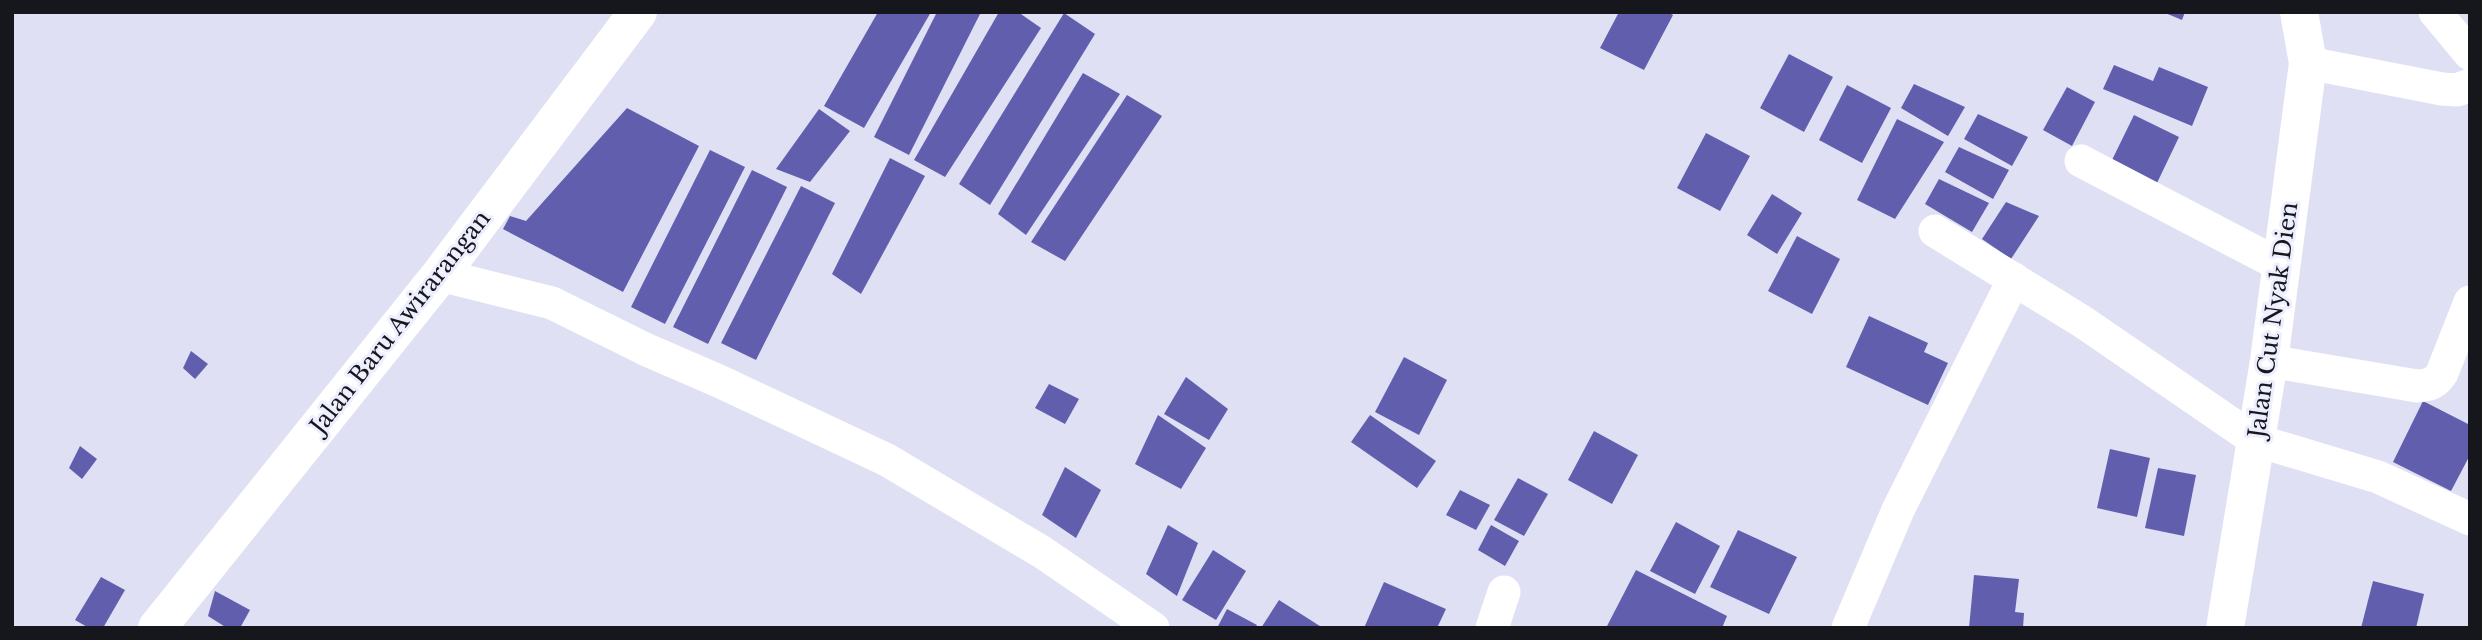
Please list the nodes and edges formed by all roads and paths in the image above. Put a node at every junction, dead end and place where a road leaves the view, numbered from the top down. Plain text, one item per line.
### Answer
1 (638, 12) edge
2 (2299, 12) edge
3 (2435, 12) edge
4 (2470, 54) edge
5 (2308, 63) junction
6 (2470, 85) edge
7 (2081, 161) dead end
8 (1935, 230) dead end
9 (2282, 266) junction
10 (440, 275) junction
11 (2014, 279) junction
12 (2470, 302) edge
13 (2269, 361) junction
14 (2255, 440) junction
15 (2470, 519) edge
16 (1503, 592) dead end
17 (157, 628) edge
18 (1153, 628) edge
19 (1492, 628) edge
20 (1848, 628) edge
21 (2225, 628) edge

1 - 10 street, Jalan Baru Awirarangan
2 - 5 street, Jalan Cut Nyak Dien
3 - 4 street
5 - 6 street
5 - 9 street, Jalan Cut Nyak Dien
7 - 9 street
8 - 11 street
9 - 13 street, Jalan Cut Nyak Dien
10 - 17 street, Jalan Baru Awirarangan
10 - 18 street
11 - 14 street
11 - 20 street
12 - 13 street
13 - 14 street, Jalan Cut Nyak Dien
14 - 15 street
14 - 21 street, Jalan Cut Nyak Dien
16 - 19 street

